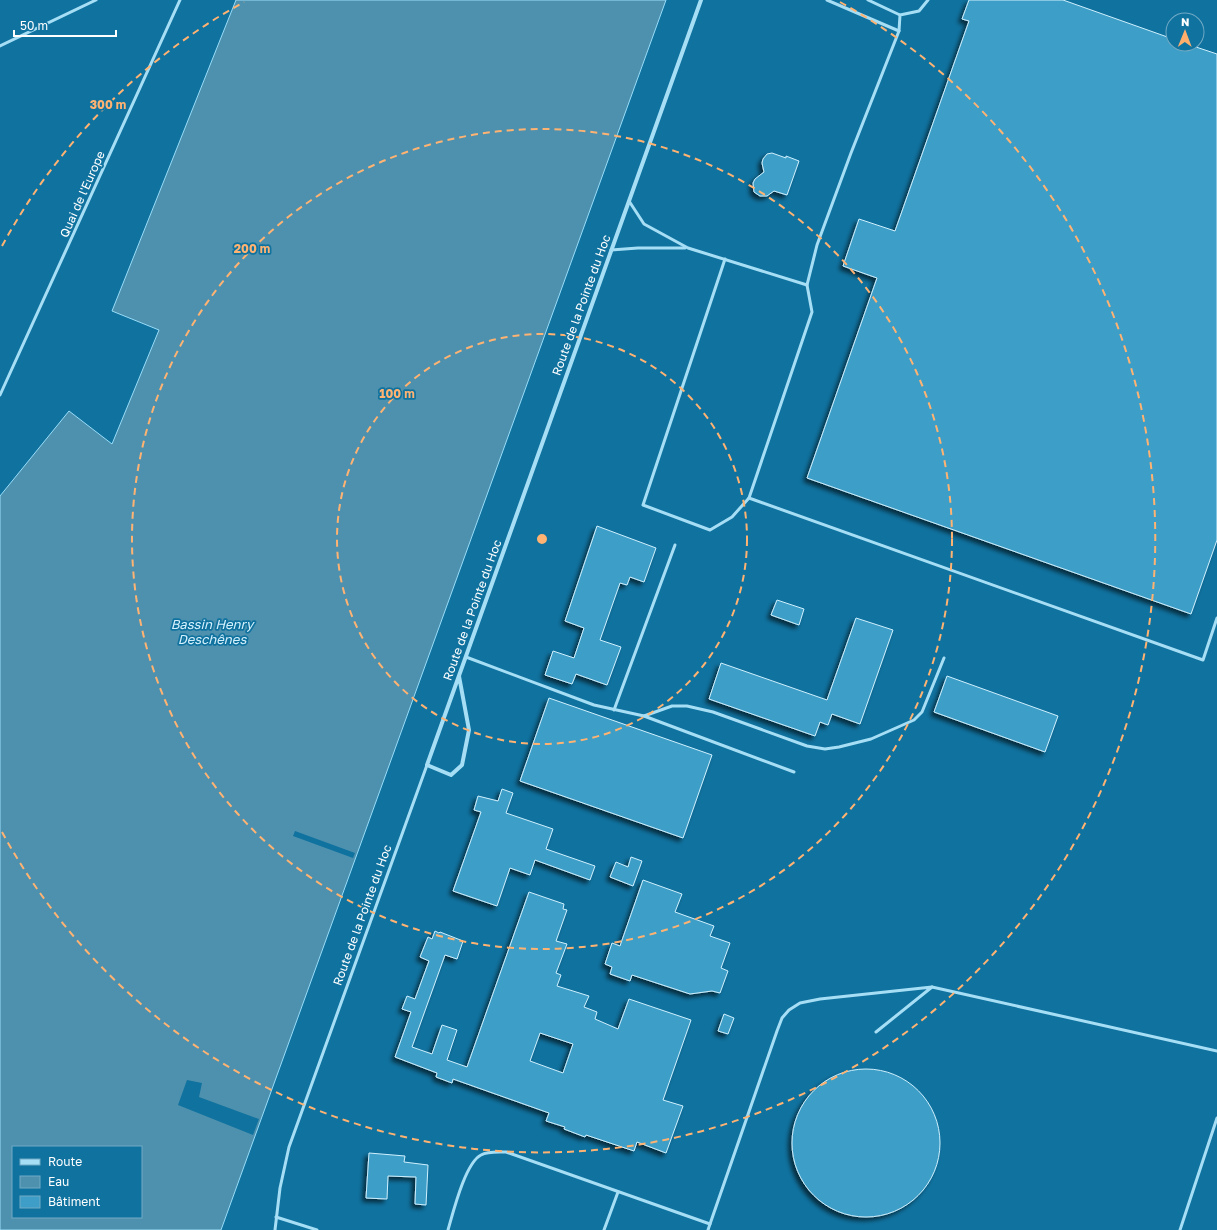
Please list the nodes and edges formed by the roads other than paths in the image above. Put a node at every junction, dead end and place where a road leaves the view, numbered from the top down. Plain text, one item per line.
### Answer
1 (96, 0) edge
2 (180, 0) edge
3 (701, 0) edge
4 (827, 0) edge
5 (868, 0) edge
6 (928, 0) edge
7 (900, 15) junction
8 (899, 31) junction
9 (0, 46) edge
10 (629, 201) junction
11 (688, 248) junction
12 (611, 250) junction
13 (725, 259) junction
14 (807, 285) junction
15 (0, 395) edge
16 (749, 498) junction
17 (675, 545) dead end
18 (1217, 618) edge
19 (466, 657) junction
20 (944, 658) dead end
21 (459, 676) junction
22 (614, 710) junction
23 (644, 716) junction
24 (427, 765) junction
25 (794, 772) dead end
26 (932, 987) junction
27 (876, 1032) dead end
28 (1217, 1051) edge
29 (1217, 1118) edge
30 (618, 1192) junction
31 (276, 1217) junction
32 (710, 1224) junction
33 (275, 1230) edge
34 (317, 1230) edge
35 (448, 1230) edge
36 (604, 1230) edge
37 (708, 1230) edge
38 (1180, 1230) edge

1 - 9 lane
2 - 15 lane, Quai de l'Europe
3 - 10 street, Route de la Pointe du Hoc
4 - 8 lane
5 - 7 lane
6 - 7 lane
7 - 8 lane
8 - 14 lane
10 - 11 lane
10 - 12 street, Route de la Pointe du Hoc
11 - 12 lane
11 - 13 lane
12 - 19 street, Route de la Pointe du Hoc
13 - 14 lane
13 - 16 lane
14 - 16 lane
16 - 18 lane
17 - 22 lane
19 - 21 street, Route de la Pointe du Hoc
19 - 22 lane
20 - 23 lane
21 - 24 street, Route de la Pointe du Hoc
21 - 24 street
22 - 23 lane
23 - 25 lane
24 - 31 lane, Route de la Pointe du Hoc
26 - 27 lane
26 - 28 lane
26 - 32 lane
29 - 38 lane
30 - 32 lane
30 - 35 lane
30 - 36 lane
31 - 33 lane, Route de la Pointe du Hoc
31 - 34 lane
32 - 37 lane

